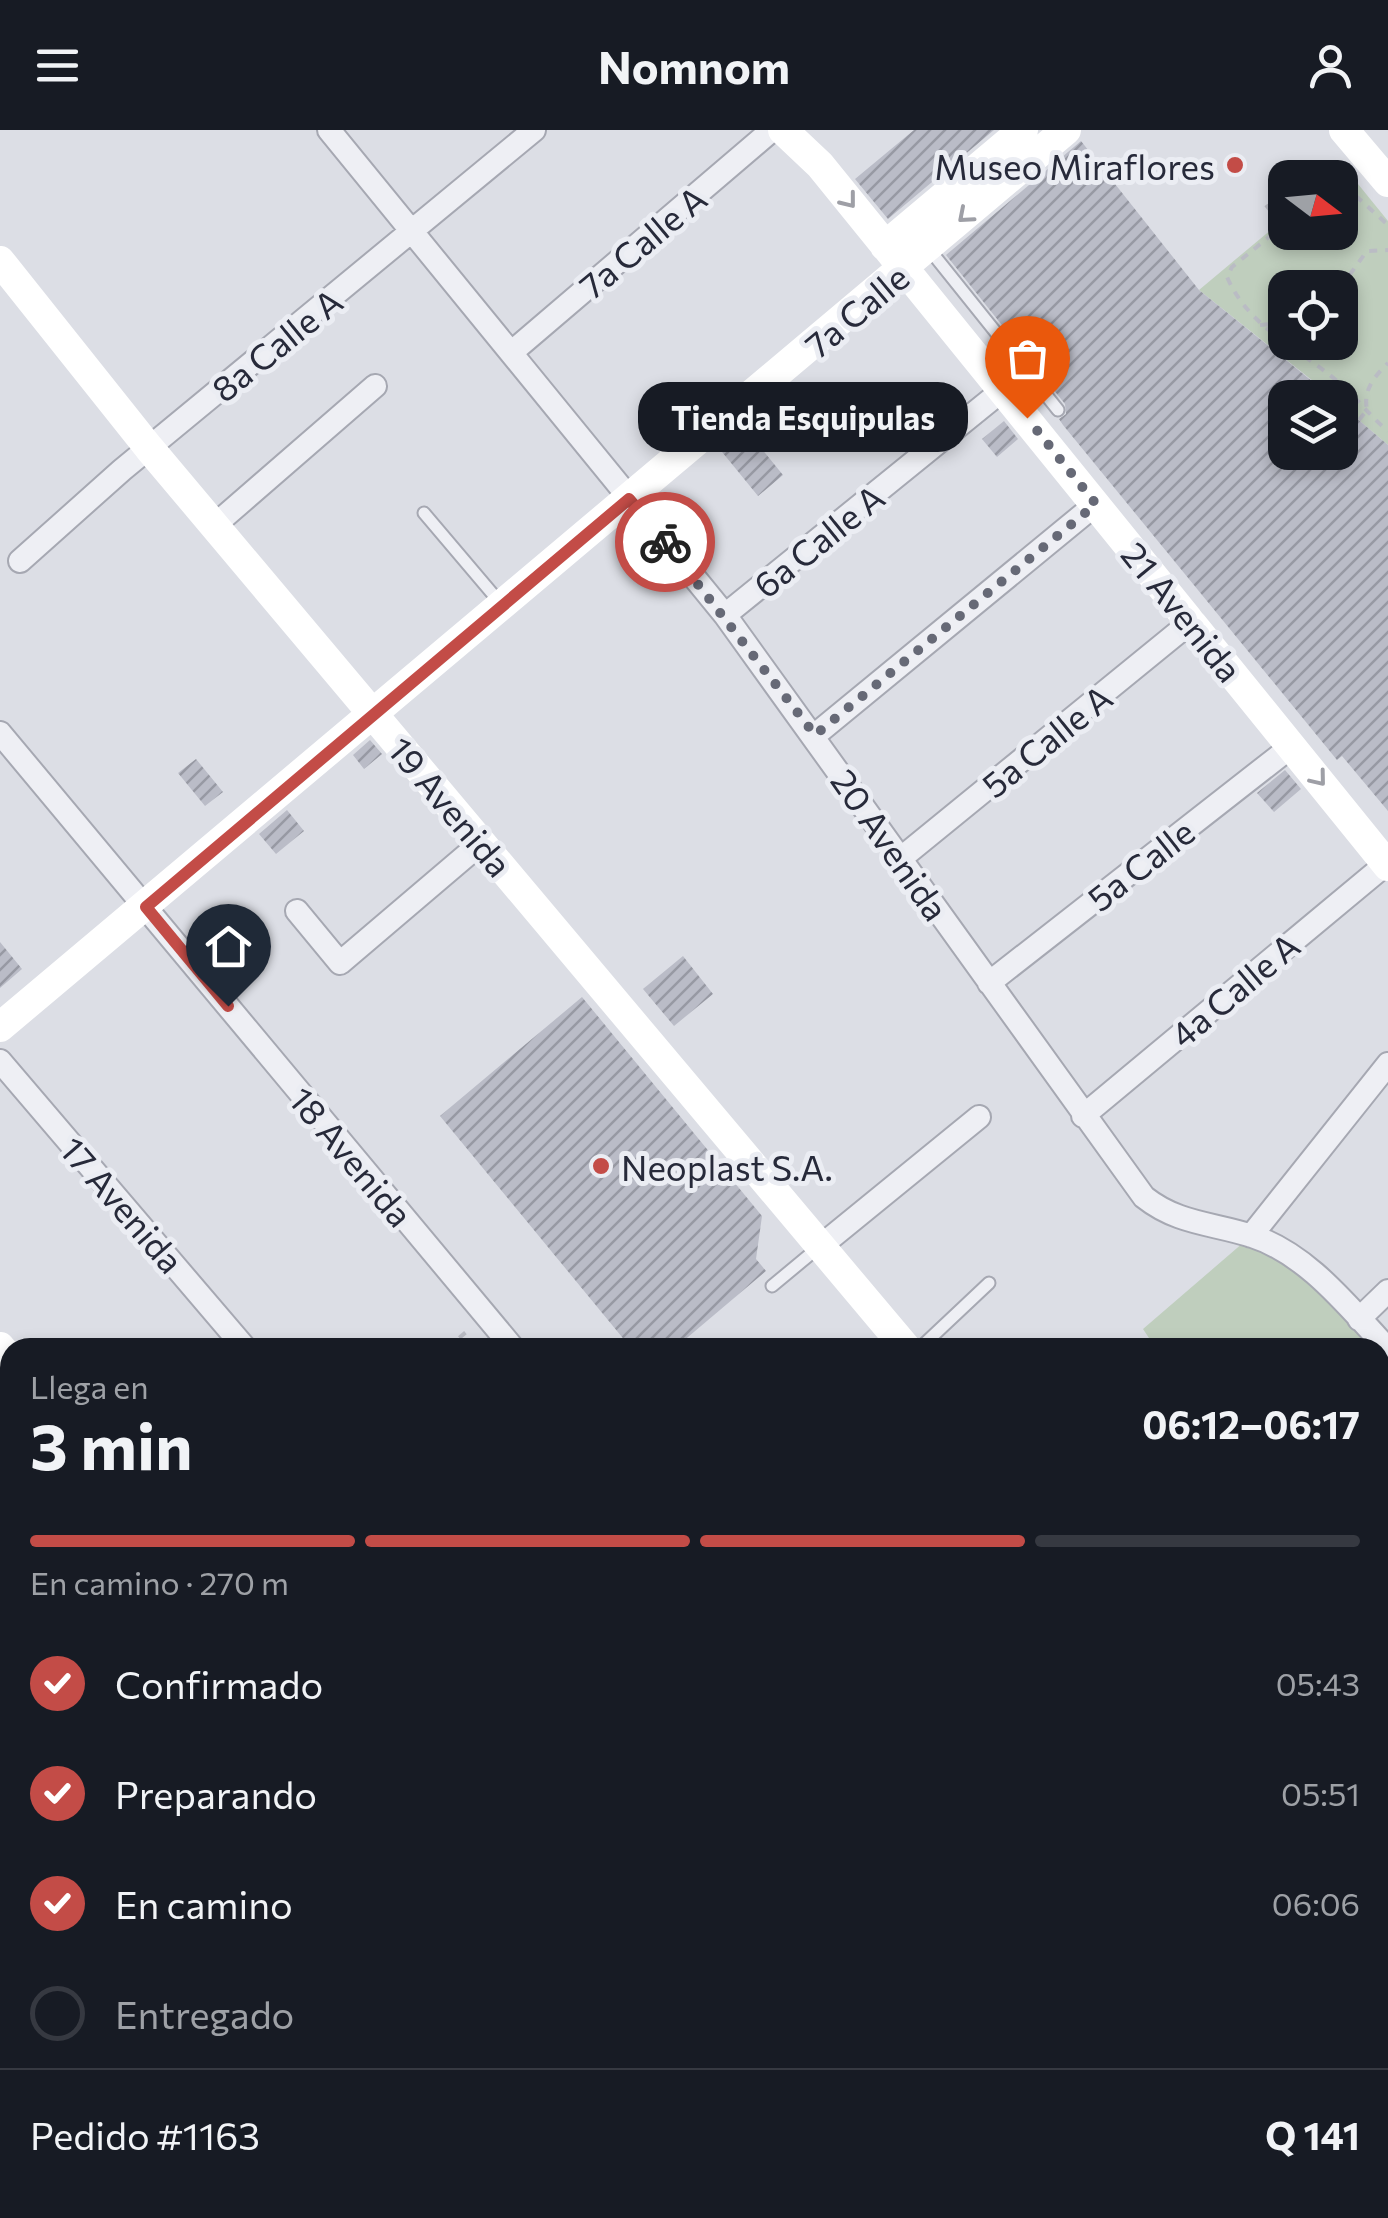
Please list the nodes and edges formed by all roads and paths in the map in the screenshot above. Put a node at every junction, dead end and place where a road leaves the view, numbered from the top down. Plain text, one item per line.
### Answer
1 (329, 130) edge
2 (534, 130) edge
3 (772, 130) edge
4 (783, 130) edge
5 (1023, 130) edge
6 (1066, 130) edge
7 (1344, 130) edge
8 (1388, 182) edge
9 (1358, 198) edge
10 (1388, 225) edge
11 (413, 232) junction
12 (1268, 238) edge
13 (928, 248) junction
14 (1388, 250) edge
15 (894, 258) junction
16 (0, 261) edge
17 (1353, 270) edge
18 (1268, 324) edge
19 (1260, 325) junction
20 (512, 352) junction
21 (1388, 363) edge
22 (374, 386) dead end
23 (1004, 389) junction
24 (1058, 410) dead end
25 (1366, 410) junction
26 (1359, 420) dead end
27 (1388, 431) edge
28 (150, 448) junction
29 (629, 499) junction
30 (1096, 504) junction
31 (424, 513) dead end
32 (216, 524) junction
33 (20, 560) dead end
34 (503, 607) junction
35 (725, 615) junction
36 (1192, 621) junction
37 (372, 714) junction
38 (0, 733) edge
39 (815, 735) junction
40 (1292, 746) junction
41 (482, 843) junction
42 (900, 859) junction
43 (1387, 865) edge
44 (146, 907) junction
45 (297, 911) dead end
46 (989, 983) junction
47 (0, 1027) edge
48 (0, 1061) edge
49 (1388, 1064) edge
50 (980, 1116) dead end
51 (1082, 1116) junction
52 (1251, 1236) junction
53 (822, 1245) junction
54 (989, 1283) dead end
55 (772, 1286) dead end
56 (1388, 1291) edge
57 (487, 1316) junction
58 (1359, 1318) junction
59 (237, 1338) edge
60 (460, 1338) edge
61 (505, 1338) edge
62 (898, 1338) edge
63 (916, 1338) edge
64 (1378, 1338) edge

1 - 11 street, 20 Avenida
2 - 11 street, 8a Calle A
3 - 20 street, 7a Calle A
4 -> 15 street, 21 Avenida
5 - 15 street, 7a Calle
6 -> 13 street, 7a Calle
7 - 8 street
9 - 10 path
11 - 20 street, 20 Avenida
11 - 28 street, 8a Calle A
12 - 19 path
13 - 15 street, 7a Calle
13 - 24 lane
14 - 17 path
15 - 23 street, 21 Avenida
15 - 29 street, 7a Calle
16 - 28 street, 19 Avenida
18 - 19 path
19 - 25 path
20 - 29 street, 20 Avenida
21 - 25 path
22 - 32 street
23 - 30 street, 21 Avenida
23 - 35 street, 6a Calle A
25 - 26 path
25 - 27 path
28 - 32 street, 19 Avenida
28 - 33 street, 8a Calle A
29 - 34 street, 7a Calle
29 - 35 street, 20 Avenida
30 - 36 street, 21 Avenida
30 - 39 street
31 - 34 lane
32 - 37 street, 19 Avenida
34 - 37 street, 7a Calle
35 - 39 street, 20 Avenida
36 - 40 street, 21 Avenida
36 - 42 street, 5a Calle A
37 - 41 street, 19 Avenida
37 - 44 street, 7a Calle
38 - 44 street, 18 Avenida
39 - 42 street, 20 Avenida
40 -> 43 street, 21 Avenida
40 - 46 street, 5a Calle
41 - 45 street
41 - 53 street, 19 Avenida
42 - 46 street, 20 Avenida
43 - 51 street, 4a Calle A
44 - 47 street, 7a Calle
44 - 57 street, 18 Avenida
46 - 51 street, 20 Avenida
48 - 59 street, 17 Avenida
49 - 52 street
50 - 53 street
51 - 52 street, 20 Avenida
52 - 58 street, 20 Avenida
53 - 55 lane
53 - 62 street, 19 Avenida
54 - 63 lane
56 - 58 street
57 - 60 path
57 - 61 street, 18 Avenida
58 - 64 street, 20 Avenida

